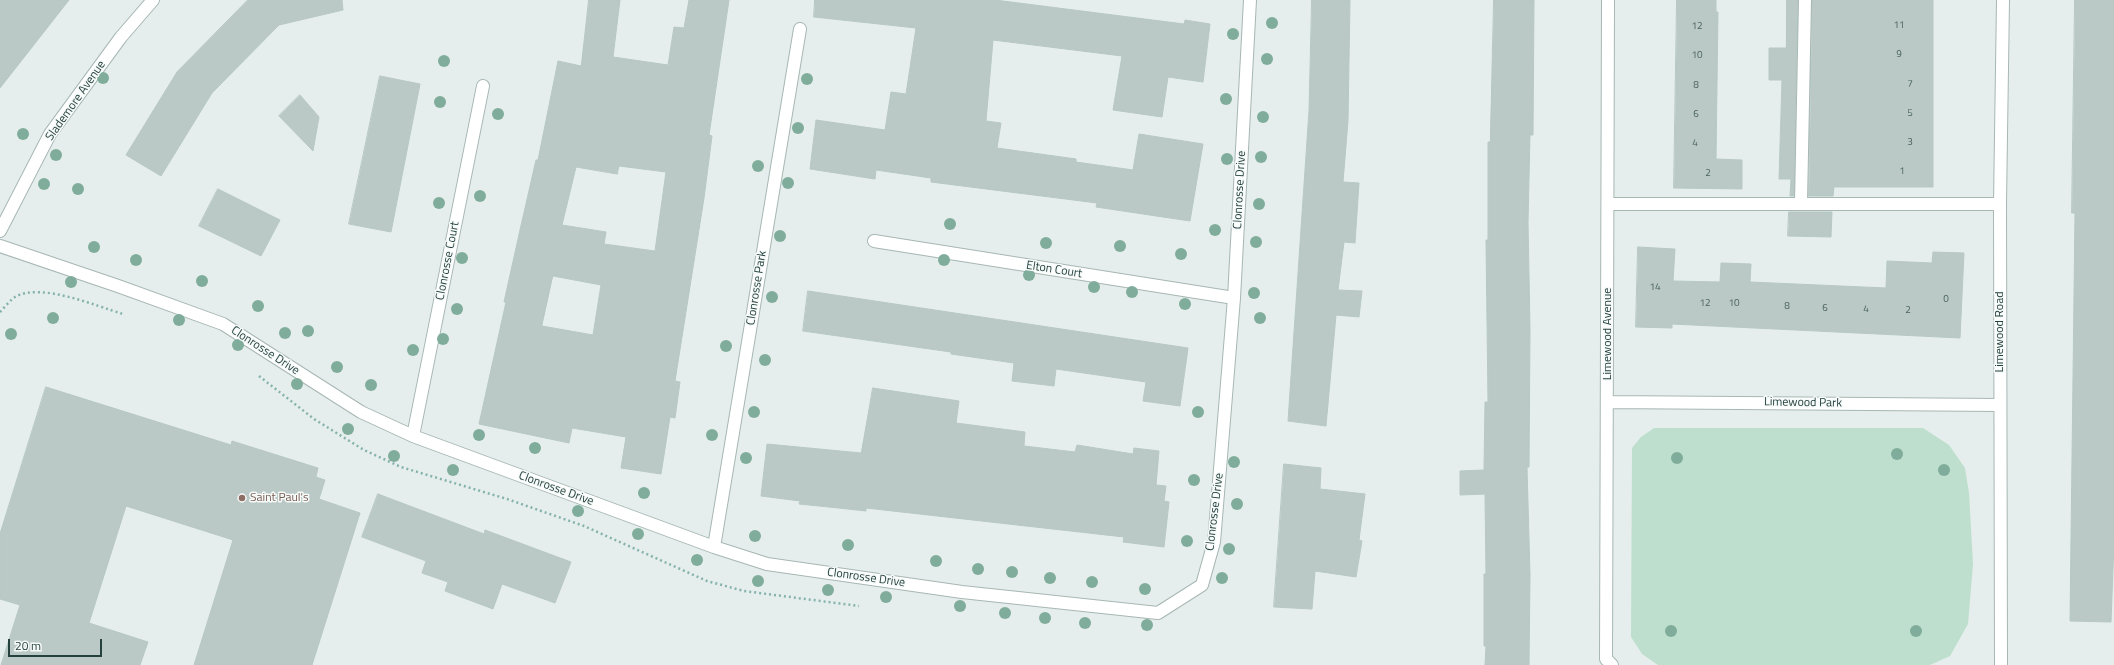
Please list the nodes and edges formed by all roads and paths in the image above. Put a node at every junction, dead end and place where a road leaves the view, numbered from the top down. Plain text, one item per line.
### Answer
1 (153, 0) edge
2 (1250, 0) edge
3 (1608, 0) edge
4 (1805, 0) edge
5 (2003, 0) edge
6 (800, 30) dead end
7 (483, 86) dead end
8 (1801, 203) junction
9 (1609, 204) junction
10 (2000, 204) junction
11 (0, 231) edge
12 (874, 241) dead end
13 (0, 246) edge
14 (1234, 298) junction
15 (1607, 402) junction
16 (2000, 405) junction
17 (413, 436) junction
18 (714, 547) junction
19 (1612, 665) edge
20 (2001, 665) edge

1 - 11 street, Slademore Avenue
2 - 14 street, Clonrosse Drive
3 - 9 street, Limewood Avenue
4 - 8 street
5 - 10 street, Limewood Road
6 - 18 street, Clonrosse Park
7 - 17 street, Clonrosse Court
8 - 9 street
8 - 10 street
9 - 15 street, Limewood Avenue
10 - 16 street, Limewood Road
12 - 14 street, Elton Court
13 - 17 street, Clonrosse Drive
14 - 18 street, Clonrosse Drive
15 - 16 street, Limewood Park
15 - 19 street, Limewood Avenue
16 - 20 street, Limewood Road
17 - 18 street, Clonrosse Drive

